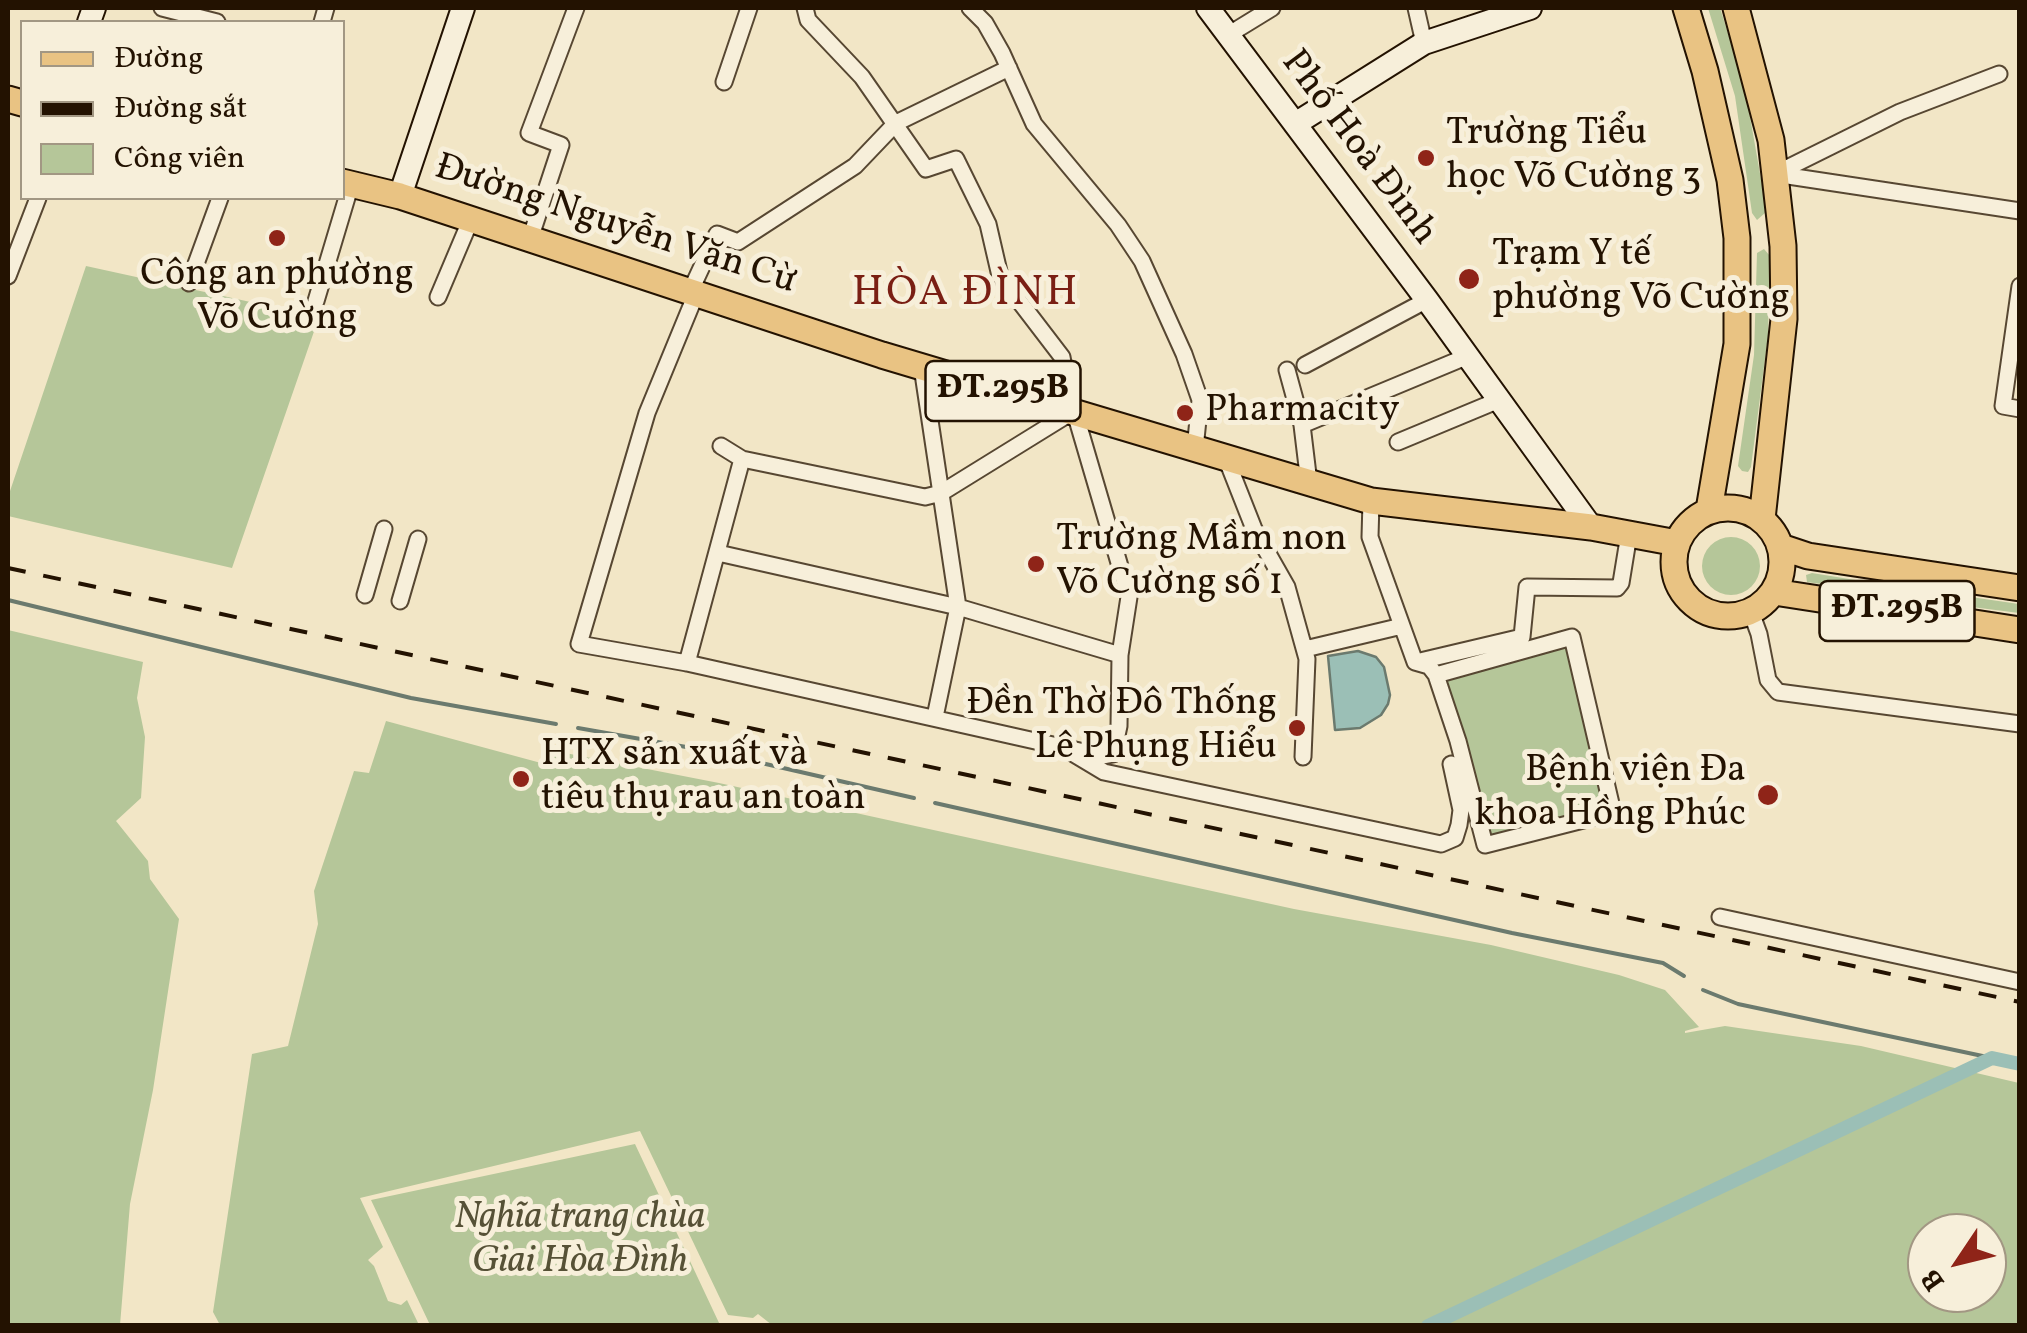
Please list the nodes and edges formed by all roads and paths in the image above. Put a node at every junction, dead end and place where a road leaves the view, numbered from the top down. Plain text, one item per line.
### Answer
1 (162, 8) edge
2 (463, 8) edge
3 (576, 8) edge
4 (749, 8) edge
5 (805, 8) edge
6 (970, 8) edge
7 (1208, 8) edge
8 (1272, 8) edge
9 (1416, 8) edge
10 (1530, 8) edge
11 (1686, 8) edge
12 (1736, 8) edge
13 (209, 20) edge
14 (1228, 36) junction
15 (1424, 43) junction
16 (1009, 68) junction
17 (2000, 74) dead end
18 (724, 82) dead end
19 (896, 123) junction
20 (1295, 124) junction
21 (1775, 174) junction
22 (347, 183) edge
23 (400, 196) junction
24 (37, 200) edge
25 (219, 200) edge
26 (343, 200) edge
27 (2020, 211) edge
28 (470, 220) junction
29 (1782, 234) junction
30 (1736, 238) junction
31 (530, 239) junction
32 (8, 272) edge
33 (189, 284) dead end
34 (2020, 286) edge
35 (693, 293) junction
36 (438, 297) dead end
37 (1427, 300) junction
38 (316, 301) dead end
39 (1468, 356) junction
40 (1305, 365) dead end
41 (922, 367) junction
42 (1287, 370) dead end
43 (1499, 400) junction
44 (2011, 408) edge
45 (1073, 412) junction
46 (1302, 425) junction
47 (1398, 442) dead end
48 (721, 446) dead end
49 (1195, 448) junction
50 (1226, 458) junction
51 (742, 459) junction
52 (1308, 483) junction
53 (942, 493) junction
54 (1371, 502) junction
55 (1709, 510) junction
56 (1762, 520) junction
57 (1591, 527) junction
58 (384, 530) dead end
59 (1628, 534) junction
60 (418, 539) dead end
61 (1677, 543) junction
62 (1781, 547) junction
63 (718, 554) junction
64 (2020, 588) edge
65 (1774, 592) junction
66 (365, 595) dead end
67 (400, 601) dead end
68 (958, 606) junction
69 (1750, 612) junction
70 (1402, 626) junction
71 (2020, 630) edge
72 (1305, 649) junction
73 (1120, 654) junction
74 (1414, 662) junction
75 (687, 663) junction
76 (1436, 675) junction
77 (935, 717) junction
78 (2020, 724) edge
79 (1064, 748) junction
80 (1303, 757) dead end
81 (1451, 764) dead end
82 (1720, 917) dead end
83 (2020, 982) edge

1 - 13 street
2 - 23 street
3 - 31 street
4 - 18 street
5 - 19 street
6 - 16 street
7 - 14 street, Phố Hoà Đình
8 - 14 street
9 - 15 street
10 - 15 street
11 - 30 main road
12 - 21 main road
14 - 20 street, Phố Hoà Đình
15 - 20 street
16 - 19 street
16 - 49 street
17 - 21 street
19 - 35 street
19 - 45 street
20 - 37 street, Phố Hoà Đình
21 - 27 street
21 - 29 main road
22 - 23 main road, Đường Nguyễn Văn Cừ / ĐT.295B
23 - 28 main road, Đường Nguyễn Văn Cừ / ĐT.295B
24 - 32 street
25 - 33 street
26 - 38 street
28 - 31 main road, Đường Nguyễn Văn Cừ / ĐT.295B
28 - 36 street
29 - 30 main road
29 - 56 main road
30 - 55 main road
31 - 35 main road, Đường Nguyễn Văn Cừ / ĐT.295B
34 - 44 street
35 - 41 main road, Đường Nguyễn Văn Cừ / ĐT.295B
35 - 75 street
37 - 39 street, Phố Hoà Đình
37 - 40 street
39 - 43 street, Phố Hoà Đình
39 - 46 street
41 - 45 main road, Đường Nguyễn Văn Cừ / ĐT.295B
41 - 53 street
42 - 46 street
43 - 47 street
43 - 57 street, Phố Hoà Đình
45 - 49 main road, Đường Nguyễn Văn Cừ / ĐT.295B
45 - 53 street
45 - 73 street
46 - 52 street
48 - 51 street
49 - 50 main road, Đường Nguyễn Văn Cừ / ĐT.295B
50 - 52 main road, Đường Nguyễn Văn Cừ / ĐT.295B
50 - 72 street
51 - 53 street
51 - 63 street
52 - 54 main road, Đường Nguyễn Văn Cừ / ĐT.295B
53 - 68 street
54 - 57 main road, Đường Nguyễn Văn Cừ / ĐT.295B
54 - 70 street
55 - 56 main road
55 - 61 main road
56 - 62 main road
57 - 59 main road, Đường Nguyễn Văn Cừ / ĐT.295B
58 - 66 street
59 - 61 main road, Đường Nguyễn Văn Cừ / ĐT.295B
59 - 74 street
60 - 67 street
61 - 69 main road
62 - 64 main road, ĐT.295B
62 - 65 main road
63 - 68 street
63 - 75 street
65 - 69 main road
65 - 71 main road, ĐT.295B
68 - 73 street
68 - 77 street
69 - 78 street
70 - 72 street
70 - 74 street
72 - 80 street
73 - 79 street
74 - 76 street
75 - 77 street
76 - 76 street
77 - 79 street
79 - 81 street
82 - 83 street

